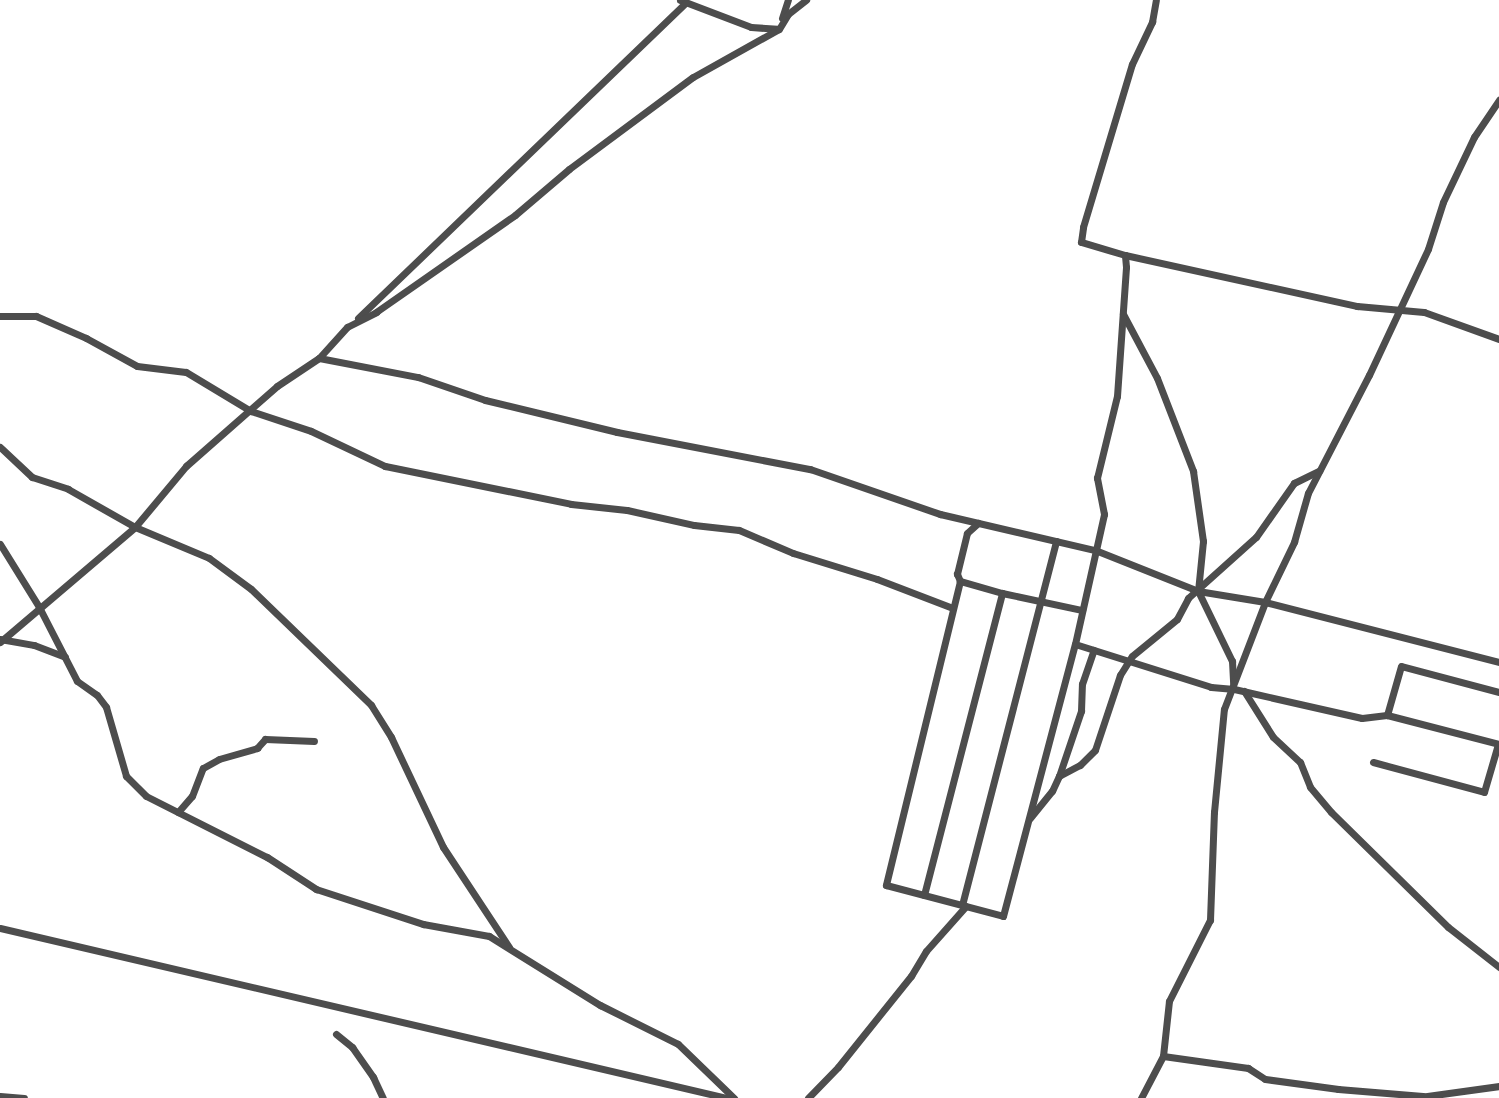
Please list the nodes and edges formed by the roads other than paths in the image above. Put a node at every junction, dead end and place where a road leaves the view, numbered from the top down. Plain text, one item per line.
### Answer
1 (788, 0) edge
2 (806, 0) edge
3 (1156, 0) edge
4 (683, 1) edge
5 (779, 29) junction
6 (1499, 100) edge
7 (1126, 255) junction
8 (1399, 310) junction
9 (1123, 314) junction
10 (0, 316) edge
11 (351, 325) junction
12 (1499, 339) edge
13 (318, 358) junction
14 (251, 411) junction
15 (0, 446) edge
16 (1320, 470) junction
17 (978, 523) junction
18 (135, 527) junction
19 (1056, 541) junction
20 (0, 544) edge
21 (1095, 550) junction
22 (960, 581) junction
23 (1198, 591) junction
24 (1002, 593) junction
25 (1041, 602) junction
26 (1265, 602) junction
27 (39, 607) junction
28 (953, 608) junction
29 (1082, 610) junction
30 (1, 640) edge
31 (1075, 644) junction
32 (1094, 650) junction
33 (65, 657) junction
34 (1129, 660) junction
35 (1499, 662) edge
36 (1234, 689) junction
37 (1244, 691) junction
38 (1499, 692) edge
39 (1387, 715) junction
40 (314, 741) dead end
41 (1499, 744) edge
42 (1373, 762) dead end
43 (1059, 776) junction
44 (178, 812) junction
45 (1028, 820) junction
46 (924, 895) junction
47 (964, 905) junction
48 (0, 928) edge
49 (511, 949) junction
50 (1499, 967) edge
51 (336, 1034) dead end
52 (1163, 1056) junction
53 (1499, 1086) edge
54 (0, 1096) edge
55 (1421, 1097) edge
56 (24, 1098) edge
57 (383, 1098) edge
58 (727, 1098) edge
59 (734, 1098) edge
60 (808, 1098) edge
61 (1141, 1098) edge

1 - 5 street
2 - 5 street
3 - 7 street
4 - 5 street
4 - 11 street
5 - 11 street
6 - 8 street
7 - 8 street
7 - 9 street
8 - 12 street
8 - 16 street
9 - 21 street
9 - 23 street
10 - 14 street
11 - 13 street
13 - 14 street
13 - 17 street
14 - 18 street
14 - 28 street
15 - 18 street
16 - 23 street
16 - 26 street
17 - 19 street
17 - 22 street
18 - 27 street
18 - 49 street
19 - 21 street
19 - 25 street
20 - 27 street
21 - 23 street
21 - 29 street
22 - 24 street
22 - 28 street
23 - 26 street
23 - 34 street
23 - 36 street
24 - 25 street
24 - 46 street
25 - 29 street
25 - 47 street
26 - 35 street
26 - 36 street
27 - 30 street
27 - 33 street
28 - 46 street
29 - 31 street
30 - 33 street
31 - 32 street
31 - 45 street
32 - 34 street
32 - 43 street
33 - 44 street
34 - 36 street
34 - 43 street
36 - 37 street
36 - 52 street
37 - 39 street
37 - 50 street
38 - 39 street
39 - 41 street
40 - 44 street
41 - 42 street
43 - 45 street
44 - 49 street
45 - 47 street
46 - 47 street
47 - 60 street
48 - 58 street
49 - 59 street
51 - 57 street
52 - 55 street
52 - 61 street
53 - 55 street
54 - 56 street

